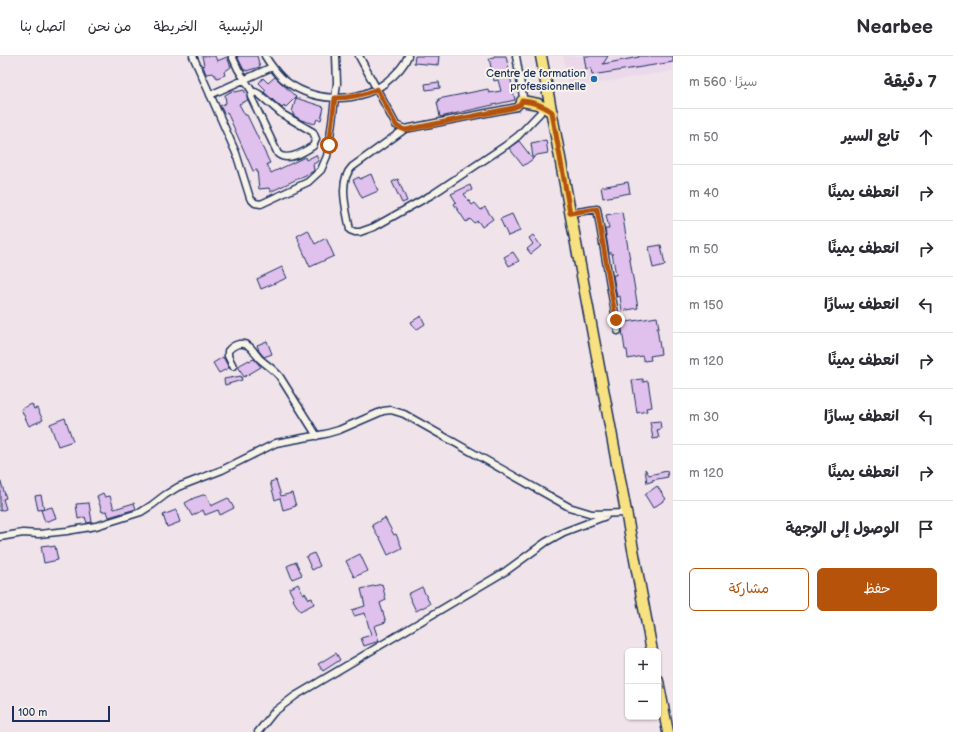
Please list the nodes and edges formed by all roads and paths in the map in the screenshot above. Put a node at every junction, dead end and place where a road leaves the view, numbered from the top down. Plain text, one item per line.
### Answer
1 (193, 56) edge
2 (232, 56) edge
3 (265, 56) edge
4 (336, 56) edge
5 (359, 56) edge
6 (408, 56) edge
7 (516, 56) edge
8 (541, 56) edge
9 (272, 67) junction
10 (244, 80) junction
11 (377, 89) junction
12 (253, 93) junction
13 (210, 95) junction
14 (335, 98) junction
15 (522, 101) junction
16 (552, 112) junction
17 (540, 113) dead end
18 (405, 130) junction
19 (570, 213) junction
20 (618, 331) dead end
21 (233, 366) dead end
22 (317, 436) junction
23 (626, 513) junction
24 (612, 514) junction
25 (0, 537) edge
26 (651, 648) edge
27 (659, 684) edge
28 (258, 732) edge
29 (668, 732) edge

1 - 13 street
2 - 10 street
3 - 9 street
4 - 14 street
5 - 11 street
6 - 11 street
7 - 15 street
8 - 16 main road
9 - 10 street
9 - 14 street
10 - 12 street
10 - 13 street
11 - 14 street
11 - 18 street
12 - 12 street
13 - 14 street
15 - 16 main road
15 - 18 street
16 - 19 main road
17 - 18 street
19 - 20 street
19 - 23 main road
21 - 22 street
22 - 24 street
22 - 25 street
23 - 24 street
23 - 26 main road
24 - 28 street
27 - 29 main road

